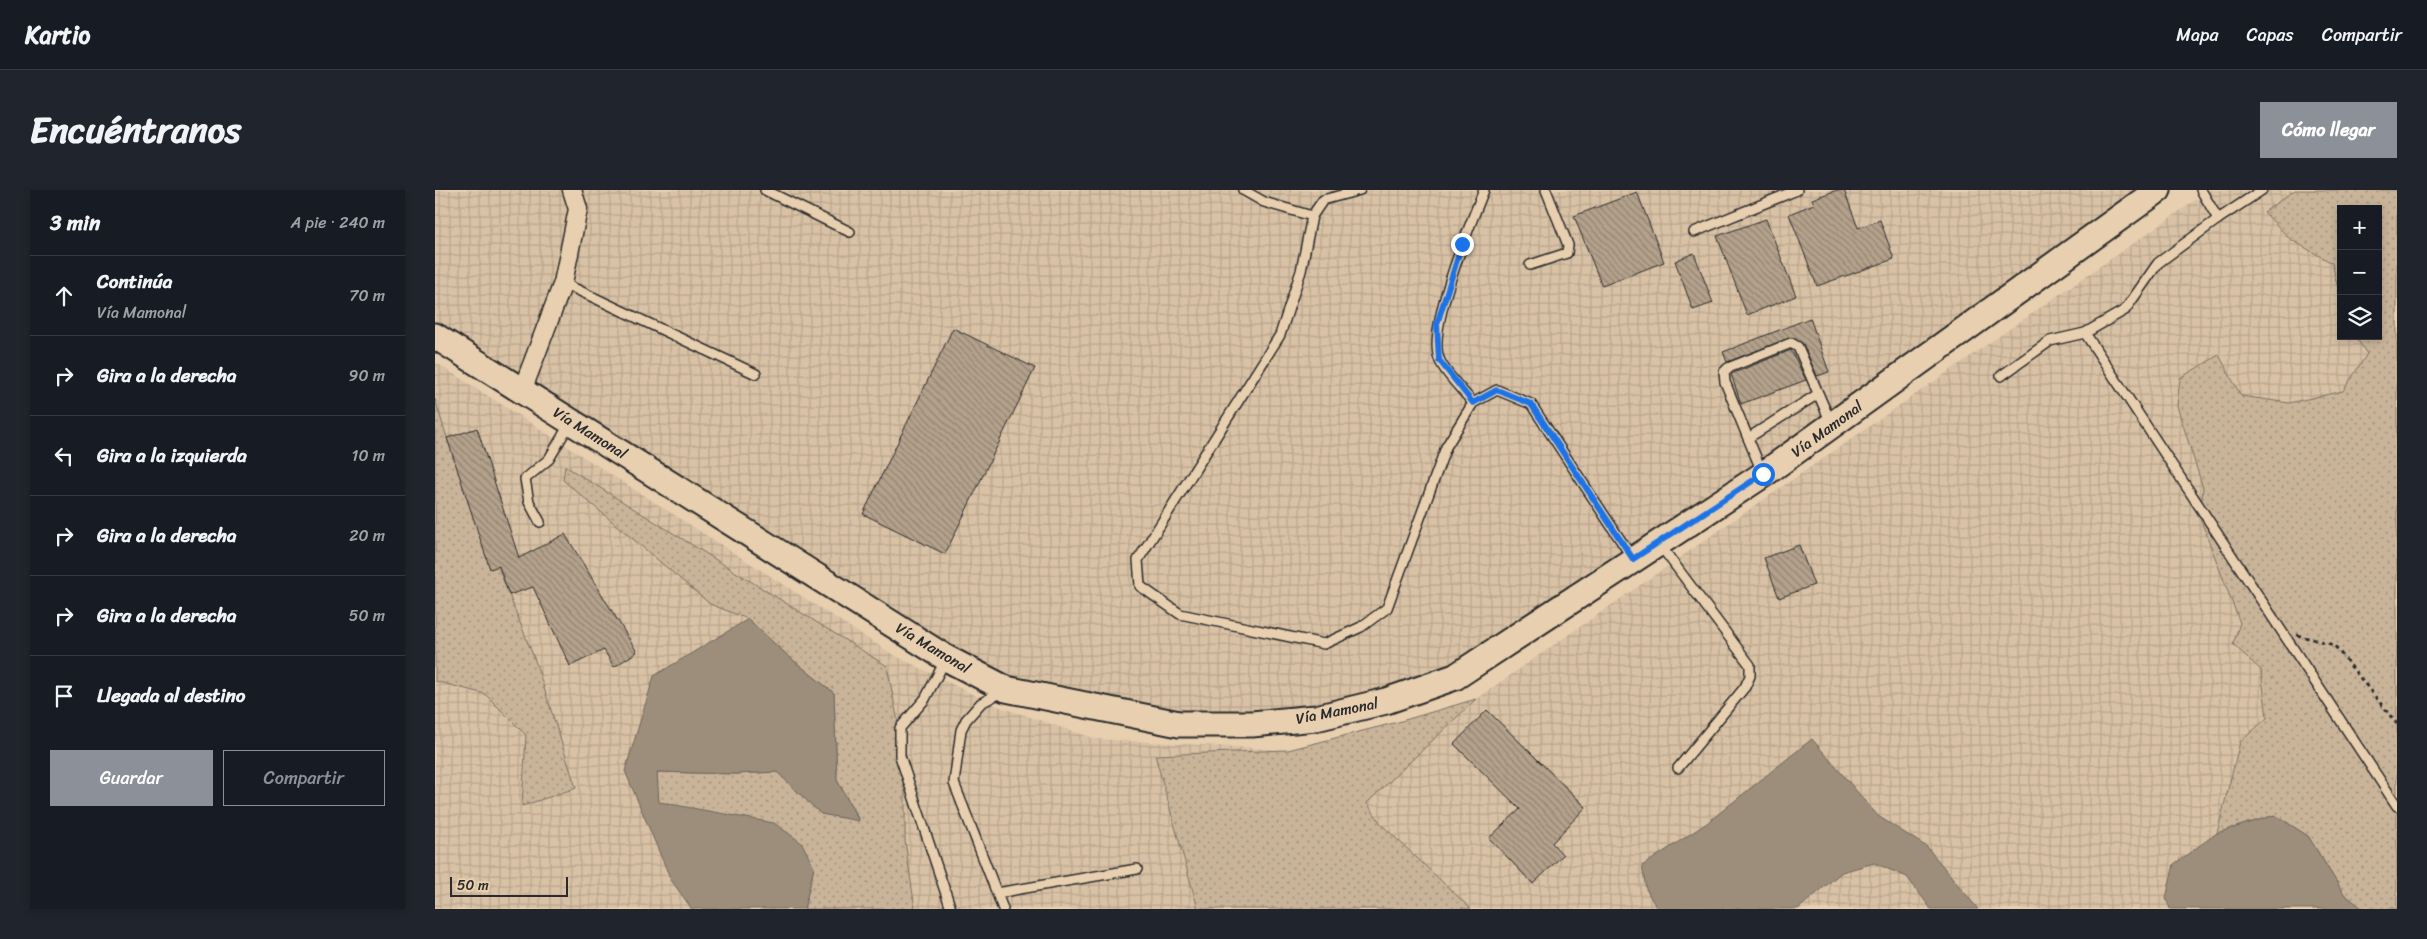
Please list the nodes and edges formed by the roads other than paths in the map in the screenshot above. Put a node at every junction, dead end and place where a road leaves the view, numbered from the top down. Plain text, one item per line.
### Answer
1 (572, 190) edge
2 (765, 190) edge
3 (1243, 190) edge
4 (1262, 190) edge
5 (1360, 190) edge
6 (1484, 190) edge
7 (1546, 190) edge
8 (1797, 190) edge
9 (2158, 190) edge
10 (2201, 190) edge
11 (2262, 190) edge
12 (1264, 202) junction
13 (1312, 216) junction
14 (2218, 219) junction
15 (850, 232) dead end
16 (1694, 232) dead end
17 (1530, 264) dead end
18 (563, 283) junction
19 (2085, 333) junction
20 (435, 336) edge
21 (756, 374) dead end
22 (2001, 376) dead end
23 (522, 391) junction
24 (1818, 394) junction
25 (1473, 403) junction
26 (571, 421) junction
27 (1833, 425) junction
28 (1748, 438) junction
29 (1763, 474) junction
30 (540, 522) dead end
31 (1658, 543) junction
32 (1633, 559) junction
33 (946, 658) junction
34 (1006, 689) junction
35 (1678, 768) dead end
36 (2397, 806) edge
37 (1137, 869) dead end
38 (997, 894) junction
39 (951, 909) edge
40 (1003, 909) edge

1 - 18 street
2 - 15 lane
3 - 12 lane
4 - 12 lane
5 - 13 lane
6 - 25 lane
7 - 17 lane
8 - 16 lane
9 - 27 street, Vía Mamonal
10 - 14 lane
11 - 14 lane
12 - 13 lane
13 - 25 lane
14 - 19 lane
18 - 21 lane
18 - 23 street
19 - 22 lane
19 - 36 lane
20 - 23 street, Vía Mamonal
23 - 26 street, Vía Mamonal
24 - 27 lane
24 - 28 lane
24 - 28 lane
25 - 32 lane
26 - 30 lane
26 - 33 street, Vía Mamonal
27 - 29 street, Vía Mamonal
28 - 29 lane
29 - 31 street, Vía Mamonal
31 - 32 street, Vía Mamonal
31 - 35 lane
32 - 34 street, Vía Mamonal
33 - 34 street, Vía Mamonal
33 - 39 lane
34 - 38 lane
37 - 38 lane
38 - 40 lane

